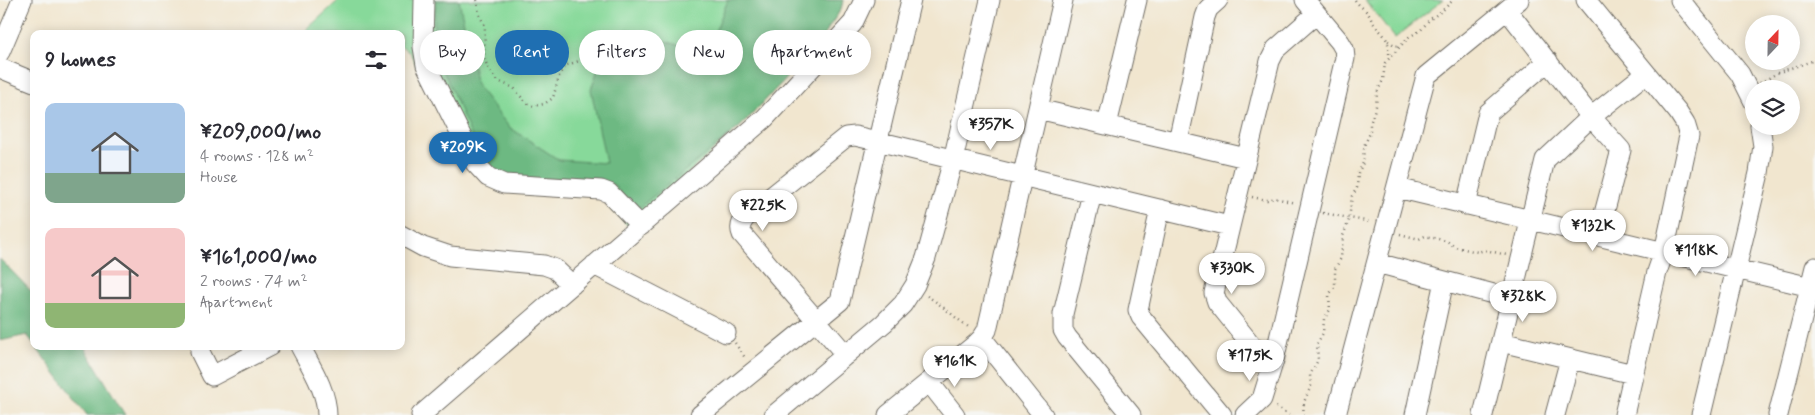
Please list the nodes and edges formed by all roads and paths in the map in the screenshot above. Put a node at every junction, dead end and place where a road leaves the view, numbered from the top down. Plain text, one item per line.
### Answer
1 (22, 0) edge
2 (424, 0) edge
3 (477, 0) edge
4 (864, 0) edge
5 (911, 0) edge
6 (990, 0) edge
7 (1063, 0) edge
8 (1136, 0) edge
9 (1218, 0) edge
10 (1354, 0) edge
11 (1453, 0) edge
12 (1586, 0) edge
13 (1680, 0) edge
14 (1513, 5) edge
15 (1310, 7) edge
16 (1386, 40) junction
17 (1402, 44) junction
18 (0, 52) edge
19 (1389, 56) junction
20 (1815, 60) edge
21 (579, 61) edge
22 (1548, 61) junction
23 (0, 68) edge
24 (1645, 74) junction
25 (30, 80) edge
26 (1745, 80) edge
27 (1770, 80) edge
28 (1038, 109) junction
29 (1591, 117) junction
30 (1107, 125) junction
31 (1761, 135) edge
32 (877, 141) junction
33 (1178, 142) junction
34 (1246, 158) junction
35 (952, 160) junction
36 (1023, 176) junction
37 (1397, 188) junction
38 (1092, 193) junction
39 (1466, 205) junction
40 (1160, 209) junction
41 (1530, 220) junction
42 (641, 226) junction
43 (1230, 226) junction
44 (1598, 236) junction
45 (405, 237) edge
46 (1664, 252) junction
47 (1377, 263) junction
48 (594, 265) junction
49 (1815, 267) edge
50 (1736, 269) junction
51 (1444, 281) junction
52 (572, 285) junction
53 (1813, 288) edge
54 (922, 294) dead end
55 (1512, 299) junction
56 (816, 320) junction
57 (728, 335) joint
58 (982, 338) junction
59 (1501, 342) junction
60 (262, 350) edge
61 (302, 350) edge
62 (200, 352) dead end
63 (846, 355) junction
64 (1570, 358) junction
65 (1274, 360) junction
66 (751, 366) dead end
67 (1633, 374) junction
68 (929, 382) junction
69 (327, 415) edge
70 (421, 415) edge
71 (700, 415) edge
72 (774, 415) edge
73 (888, 415) edge
74 (955, 415) edge
75 (1044, 415) edge
76 (1130, 415) edge
77 (1222, 415) edge
78 (1245, 415) edge
79 (1303, 415) edge
80 (1336, 415) edge
81 (1414, 415) edge
82 (1483, 415) edge
83 (1556, 415) edge
84 (1624, 415) edge
85 (1701, 415) edge
86 (1778, 415) edge

1 - 18 street
2 - 42 street
3 - 21 path
4 - 42 street
5 - 32 street
6 - 35 street
7 - 28 street
8 - 30 street
9 - 33 street
10 - 16 path
11 - 17 path
12 - 24 street
13 - 26 street
14 - 22 street
14 - 37 street
15 - 34 street
15 - 65 street
16 - 17 path
16 - 19 path
17 - 19 path
19 - 79 path
20 - 27 path
22 - 29 street
22 - 39 street
23 - 25 street
24 - 29 street
24 - 46 street
28 - 30 street
28 - 36 street
29 - 41 street
29 - 44 street
30 - 33 street
31 - 50 street
32 - 35 street
32 - 56 street
32 - 56 street
33 - 34 street
34 - 43 street
35 - 36 street
35 - 63 street
36 - 38 street
36 - 58 street
37 - 39 street
37 - 47 street
38 - 40 street
38 - 76 street
39 - 41 street
40 - 43 street
40 - 77 street
41 - 44 street
41 - 55 street
42 - 48 street
43 - 65 street
44 - 46 street
45 - 52 street
46 - 50 street
46 - 67 street
47 - 51 street
47 - 80 street
48 - 52 street
48 - 57 street
49 - 53 street
50 - 53 street
50 - 85 street
51 - 55 street
51 - 81 street
52 - 70 street
53 - 86 street
54 - 58 path
55 - 59 street
56 - 63 street
56 - 71 street
57 - 66 path
58 - 68 street
58 - 75 street
59 - 64 street
59 - 82 street
60 - 62 street
61 - 69 street
63 - 72 street
64 - 67 street
64 - 83 street
65 - 78 street
67 - 84 street
68 - 73 street
68 - 74 street

